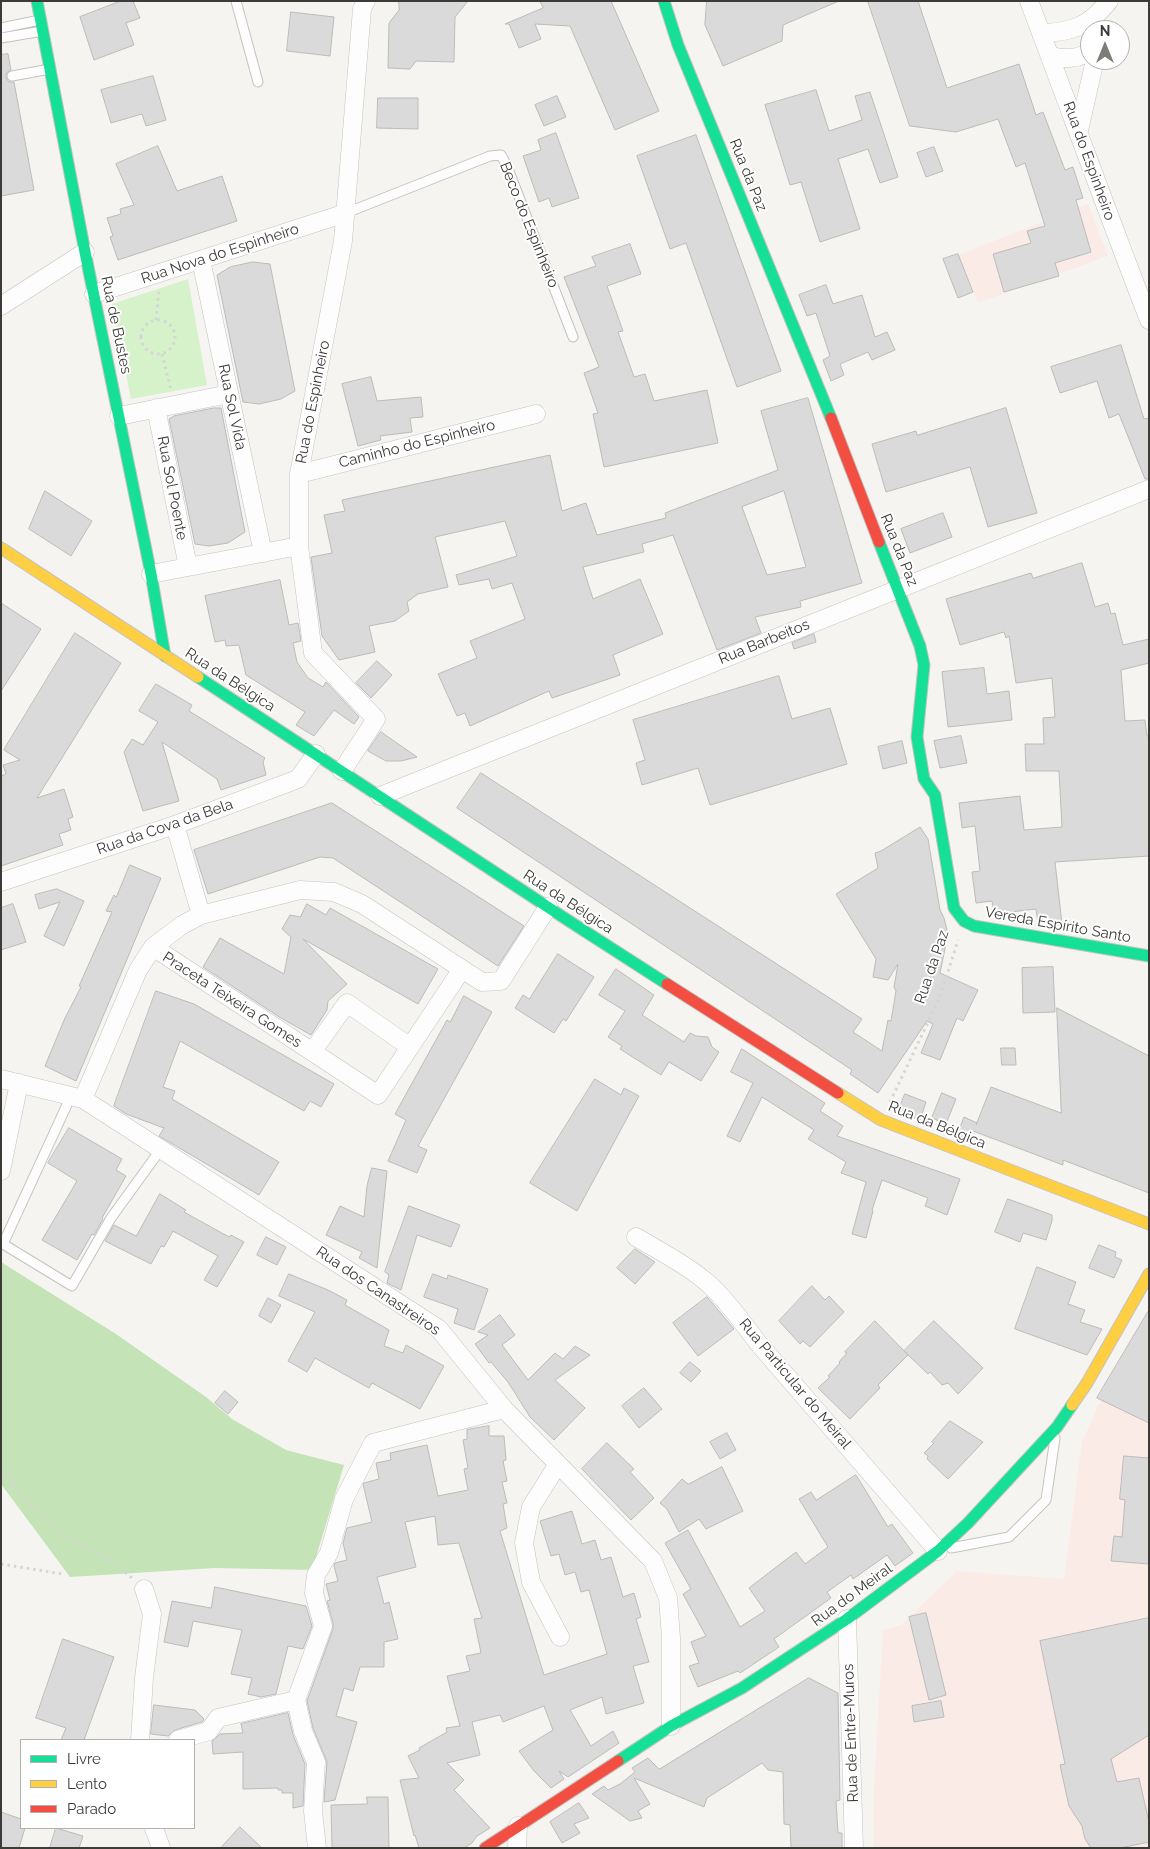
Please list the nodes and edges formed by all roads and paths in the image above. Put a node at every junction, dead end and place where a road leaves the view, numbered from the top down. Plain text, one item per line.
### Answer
1 (37, 1) edge
2 (236, 1) edge
3 (366, 1) edge
4 (664, 1) edge
5 (1029, 1) edge
6 (1109, 1) edge
7 (1104, 20) edge
8 (42, 26) junction
9 (1, 28) edge
10 (1041, 33) junction
11 (1, 38) edge
12 (1080, 55) edge
13 (1050, 56) junction
14 (50, 69) junction
15 (1093, 70) edge
16 (12, 76) dead end
17 (258, 82) dead end
18 (1079, 130) junction
19 (346, 213) junction
20 (85, 252) junction
21 (200, 260) junction
22 (161, 273) junction
23 (94, 294) junction
24 (1, 306) edge
25 (156, 320) junction
26 (1149, 320) edge
27 (573, 338) dead end
28 (162, 354) junction
29 (229, 394) junction
30 (174, 405) junction
31 (156, 408) junction
32 (536, 414) dead end
33 (119, 416) junction
34 (299, 474) junction
35 (1149, 489) edge
36 (299, 546) junction
37 (1, 548) edge
38 (264, 553) junction
39 (188, 567) junction
40 (151, 574) junction
41 (898, 589) junction
42 (165, 656) junction
43 (316, 754) junction
44 (342, 770) junction
45 (380, 796) junction
46 (175, 824) junction
47 (1, 882) edge
48 (548, 907) junction
49 (201, 916) junction
50 (964, 921) junction
51 (152, 947) junction
52 (1149, 956) edge
53 (462, 970) junction
54 (410, 1047) junction
55 (312, 1052) junction
56 (1, 1079) edge
57 (19, 1083) junction
58 (77, 1097) junction
59 (881, 1120) junction
60 (161, 1149) junction
61 (1, 1171) edge
62 (1149, 1224) edge
63 (636, 1237) dead end
64 (1149, 1274) edge
65 (504, 1409) junction
66 (1057, 1427) junction
67 (558, 1464) junction
68 (1, 1470) edge
69 (938, 1551) junction
70 (1, 1564) edge
71 (62, 1574) dead end
72 (144, 1590) joint
73 (847, 1619) junction
74 (560, 1637) dead end
75 (296, 1700) junction
76 (671, 1726) junction
77 (140, 1739) edge
78 (182, 1739) edge
79 (518, 1826) junction
80 (154, 1829) edge
81 (161, 1848) edge
82 (317, 1848) edge
83 (485, 1848) edge
84 (517, 1848) edge
85 (854, 1848) edge

1 - 8 street, Rua de Bustes
2 - 17 lane
3 - 19 street, Rua do Espinheiro
4 - 41 street, Rua da Paz
5 - 10 street, Rua do Espinheiro
6 - 7 street
6 - 10 street
8 - 9 lane
8 - 11 lane
8 - 14 street, Rua de Bustes
10 - 13 street, Rua do Espinheiro
12 - 13 street
13 - 18 street, Rua do Espinheiro
14 - 16 lane
14 - 20 street, Rua de Bustes
15 - 18 street
18 - 26 street, Rua do Espinheiro
19 - 21 street, Rua Nova do Espinheiro
19 - 27 lane, Beco do Espinheiro
19 - 34 street, Rua do Espinheiro
20 - 23 street, Rua de Bustes
20 - 24 street
21 - 22 street, Rua Nova do Espinheiro
21 - 29 street, Rua Sol Vida
22 - 23 street, Rua Nova do Espinheiro
22 - 25 path
23 - 33 street, Rua de Bustes
25 - 28 path
25 - 28 path
28 - 30 path
29 - 30 street
29 - 38 street, Rua Sol Vida
30 - 31 street
31 - 33 street
31 - 39 street, Rua Sol Poente
32 - 34 street, Caminho do Espinheiro
33 - 40 street, Rua de Bustes
34 - 36 street, Rua do Espinheiro
35 - 41 street, Rua Barbeitos
36 - 38 street
36 - 44 street, Rua do Espinheiro
37 - 42 street, Rua da Bélgica
38 - 39 street
39 - 40 street
40 - 42 street, Rua de Bustes
41 - 45 street, Rua Barbeitos
41 - 50 street, Rua da Paz
42 - 43 street, Rua da Bélgica
43 - 44 street, Rua da Bélgica
43 - 46 street, Rua da Cova da Bela
44 - 45 street, Rua da Bélgica
45 - 48 street, Rua da Bélgica
46 - 47 street, Rua da Cova da Bela
46 - 49 street
48 - 53 street
48 - 59 street, Rua da Bélgica
49 - 51 street
49 - 53 street
50 - 52 street, Vereda Espírito Santo
50 - 59 path, Rua da Paz
51 - 55 street, Praceta Teixeira Gomes
51 - 58 street
53 - 54 street, Praceta Teixeira Gomes
54 - 55 street, Praceta Teixeira Gomes
54 - 55 street, Praceta Teixeira Gomes
56 - 57 street, Rua dos Canastreiros
57 - 58 street, Rua dos Canastreiros
57 - 61 street
58 - 60 street, Rua dos Canastreiros
58 - 60 lane
59 - 62 street, Rua da Bélgica
60 - 65 street, Rua dos Canastreiros
63 - 69 street, Rua Particular do Meiral
64 - 66 street, Rua do Meiral
65 - 67 street, Rua dos Canastreiros
65 - 75 street
66 - 69 street, Rua do Meiral
66 - 69 lane
67 - 74 street
67 - 76 street, Rua dos Canastreiros
68 - 72 path
69 - 73 street, Rua do Meiral
70 - 71 path
72 - 77 street
73 - 76 street, Rua do Meiral
73 - 85 street, Rua de Entre-Muros
75 - 78 street
75 - 82 street
76 - 79 street, Rua do Meiral
79 - 83 street, Rua do Meiral
79 - 84 street
80 - 81 street

